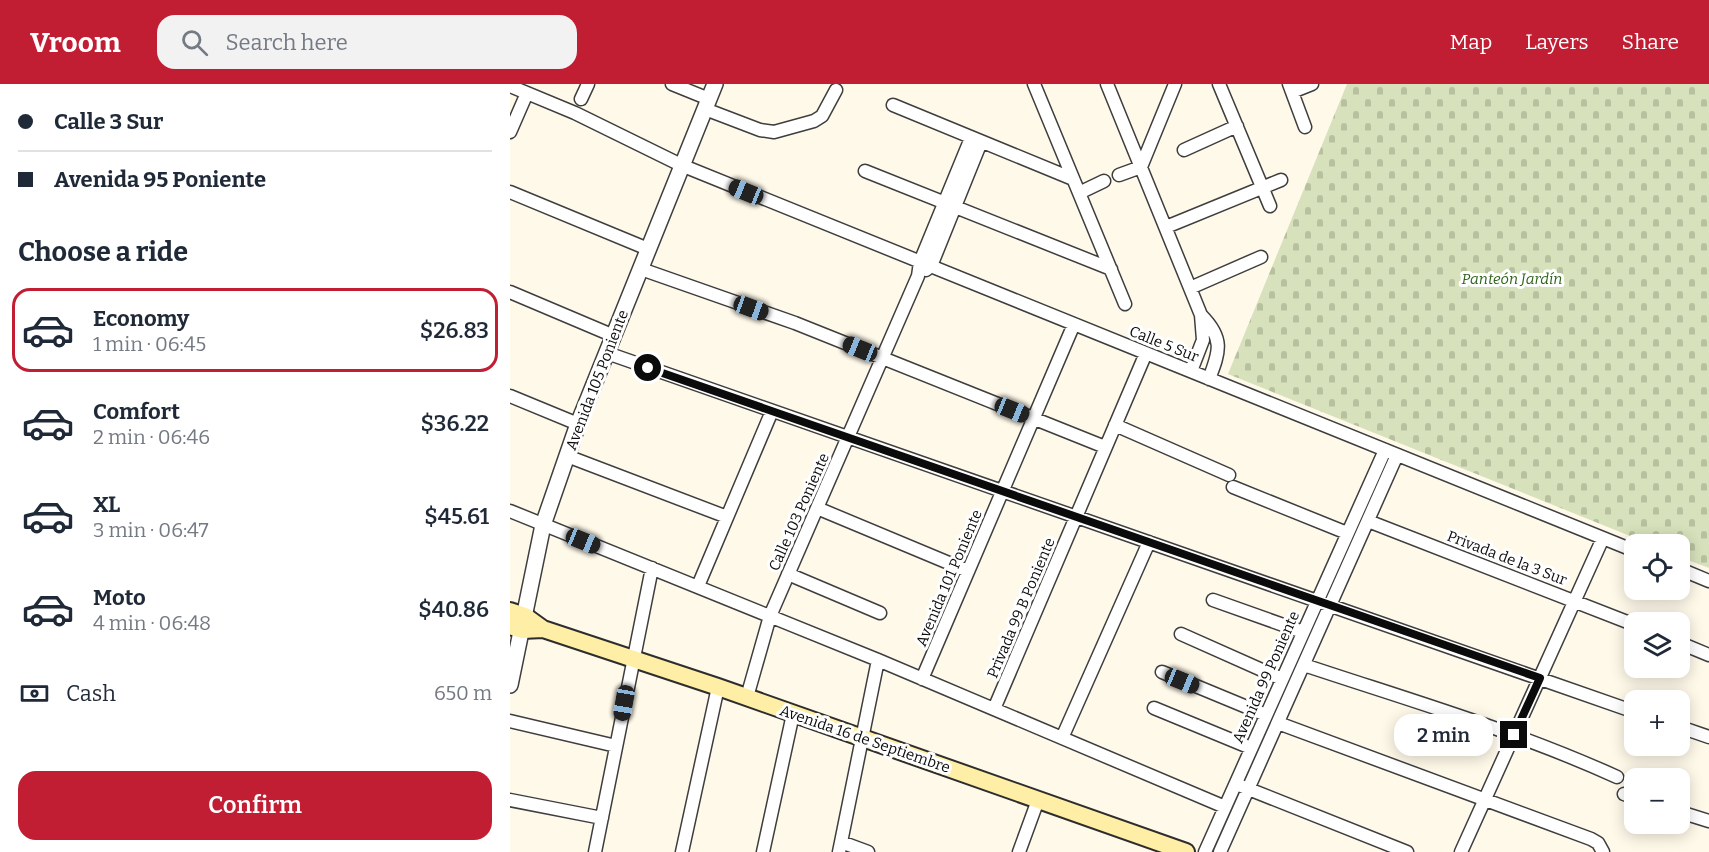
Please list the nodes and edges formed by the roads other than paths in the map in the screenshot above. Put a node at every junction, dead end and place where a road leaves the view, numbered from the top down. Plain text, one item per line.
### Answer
1 (588, 84) edge
2 (672, 84) edge
3 (1034, 84) edge
4 (1107, 84) edge
5 (1175, 84) edge
6 (1219, 84) edge
7 (1312, 84) edge
8 (510, 86) edge
9 (1290, 88) edge
10 (836, 90) dead end
11 (526, 93) junction
12 (710, 97) edge
13 (581, 99) dead end
14 (893, 105) dead end
15 (1237, 126) junction
16 (1305, 127) dead end
17 (510, 132) edge
18 (976, 140) junction
19 (1184, 150) dead end
20 (681, 165) junction
21 (1141, 167) junction
22 (865, 171) dead end
23 (1119, 175) dead end
24 (1074, 179) junction
25 (1281, 180) dead end
26 (1104, 181) dead end
27 (1262, 186) junction
28 (510, 192) edge
29 (1079, 193) junction
30 (950, 204) junction
31 (1270, 206) dead end
32 (1166, 227) junction
33 (648, 249) junction
34 (1261, 257) dead end
35 (925, 264) junction
36 (641, 268) junction
37 (1111, 269) junction
38 (1190, 288) junction
39 (510, 292) edge
40 (1125, 304) dead end
41 (1202, 315) junction
42 (1074, 324) junction
43 (614, 336) junction
44 (607, 353) junction
45 (1146, 353) junction
46 (882, 358) junction
47 (1191, 371) junction
48 (1209, 379) junction
49 (510, 396) edge
50 (772, 411) junction
51 (1034, 419) junction
52 (578, 424) junction
53 (1115, 425) junction
54 (848, 437) junction
55 (1106, 447) junction
56 (1385, 450) junction
57 (1398, 455) junction
58 (567, 456) junction
59 (1229, 475) dead end
60 (1233, 487) dead end
61 (1002, 491) junction
62 (817, 508) junction
63 (510, 511) edge
64 (727, 517) junction
65 (1076, 517) junction
66 (1368, 521) junction
67 (543, 525) junction
68 (1347, 533) junction
69 (1604, 538) junction
70 (1149, 542) junction
71 (1624, 546) edge
72 (652, 568) junction
73 (968, 571) junction
74 (1690, 573) edge
75 (788, 574) junction
76 (1709, 581) edge
77 (698, 586) junction
78 (1213, 600) dead end
79 (1317, 601) junction
80 (1575, 601) junction
81 (1330, 605) junction
82 (880, 613) dead end
83 (770, 616) junction
84 (517, 621) edge
85 (1624, 621) edge
86 (1303, 632) junction
87 (1181, 634) dead end
88 (1690, 647) edge
89 (1709, 655) edge
90 (632, 659) junction
91 (878, 660) junction
92 (1304, 665) junction
93 (1162, 672) dead end
94 (1540, 678) junction
95 (922, 679) junction
96 (1282, 679) junction
97 (510, 685) edge
98 (718, 687) junction
99 (747, 697) junction
100 (1154, 708) dead end
101 (1624, 708) edge
102 (994, 709) junction
103 (793, 714) junction
104 (1266, 715) junction
105 (510, 721) edge
106 (1278, 723) junction
107 (1690, 731) edge
108 (1514, 735) junction
109 (862, 737) junction
110 (1062, 738) junction
111 (1709, 738) edge
112 (616, 746) junction
113 (1251, 748) junction
114 (1617, 777) dead end
115 (1235, 784) junction
116 (1248, 789) junction
117 (510, 800) edge
118 (1038, 800) junction
119 (1485, 800) junction
120 (1225, 807) junction
121 (1690, 815) edge
122 (602, 818) junction
123 (1709, 821) edge
124 (840, 847) edge
125 (595, 852) edge
126 (682, 852) edge
127 (764, 852) edge
128 (868, 852) edge
129 (1019, 852) edge
130 (1186, 852) edge
131 (1205, 852) edge
132 (1220, 852) edge
133 (1407, 852) edge
134 (1461, 852) edge
135 (1603, 852) edge

1 - 13 street
2 - 12 street
3 - 24 street
4 - 21 street
5 - 21 street
6 - 15 street
7 - 9 street
8 - 11 street, Calle 5 Sur
9 - 16 street
10 - 12 street
11 - 17 street
11 - 20 street, Calle 5 Sur
12 - 20 street, Avenida 105 Poniente
14 - 18 street
15 - 19 street
15 - 27 street
18 - 24 street
18 - 30 street
20 - 33 street, Avenida 105 Poniente
20 - 35 street, Calle 5 Sur
21 - 23 street
21 - 32 street
22 - 30 street
24 - 29 street
25 - 27 street
26 - 29 street
27 - 31 street
27 - 32 street
28 - 33 street
29 - 37 street
30 - 35 street
30 - 37 street
32 - 38 street
33 - 36 street, Avenida 105 Poniente
34 - 38 street
35 - 42 street, Calle 5 Sur
35 - 46 street, Calle 103 Poniente
36 - 43 street, Avenida 105 Poniente
36 - 46 street
37 - 40 street
38 - 41 street
39 - 43 street
41 - 47 street
41 - 48 street
42 - 45 street, Calle 5 Sur
42 - 51 street, Avenida 101 Poniente
43 - 44 street, Avenida 105 Poniente
44 - 50 street
44 - 52 street, Avenida 105 Poniente
45 - 47 street, Calle 5 Sur
45 - 53 street, Privada 99 B Poniente
46 - 51 street
46 - 54 street, Calle 103 Poniente
47 - 48 street, Calle 5 Sur
48 - 56 street, Calle 5 Sur
49 - 52 street
50 - 54 street
50 - 64 street
51 - 55 street
51 - 61 street, Avenida 101 Poniente
52 - 58 street, Avenida 105 Poniente
53 - 55 street, Privada 99 B Poniente
53 - 59 street
54 - 61 street
54 - 62 street, Calle 103 Poniente
55 - 65 street, Privada 99 B Poniente
56 - 57 street, Calle 5 Sur
56 - 68 street, Avenida 99 Poniente
57 - 66 street, Avenida 99 Poniente
57 - 69 street, Calle 5 Sur
58 - 64 street
58 - 67 street, Avenida 105 Poniente
60 - 68 street
61 - 65 street
61 - 73 street, Avenida 101 Poniente
62 - 73 street
62 - 75 street, Calle 103 Poniente
63 - 67 street
64 - 77 street
65 - 70 street
65 - 102 street, Privada 99 B Poniente
66 - 80 street, Privada de la 3 Sur
66 - 81 street, Avenida 99 Poniente
67 - 72 street
67 - 84 street, Avenida 105 Poniente
68 - 79 street, Avenida 99 Poniente
69 - 71 street, Calle 5 Sur
69 - 80 street
70 - 79 street
70 - 110 street
72 - 77 street
72 - 90 street
73 - 95 street, Avenida 101 Poniente
74 - 76 street
75 - 82 street
75 - 83 street, Calle 103 Poniente
77 - 83 street
78 - 86 street
79 - 81 street
79 - 86 street, Avenida 99 Poniente
80 - 85 street, Privada de la 3 Sur
80 - 94 street
81 - 92 street, Avenida 99 Poniente
81 - 94 street
83 - 91 street
83 - 99 street, Calle 103 Poniente
84 - 90 main road, Avenida 16 de Septiembre
84 - 97 street, Avenida 105 Poniente
86 - 96 street, Avenida 99 Poniente
87 - 96 street
88 - 89 street
90 - 98 main road, Avenida 16 de Septiembre
90 - 112 street
91 - 95 street
91 - 109 street
92 - 106 street, Avenida 99 Poniente
92 - 108 street
93 - 104 street
94 - 101 street
94 - 108 street
95 - 102 street
96 - 104 street, Avenida 99 Poniente
98 - 99 main road, Avenida 16 de Septiembre
98 - 126 street
99 - 103 main road, Avenida 16 de Septiembre
100 - 113 street
102 - 110 street
103 - 109 main road, Avenida 16 de Septiembre
103 - 127 street
104 - 113 street, Avenida 99 Poniente
105 - 112 street
106 - 116 street, Avenida 99 Poniente
106 - 119 street
107 - 111 street
108 - 114 street
108 - 119 street
109 - 118 main road, Avenida 16 de Septiembre
109 - 124 street
110 - 120 street
112 - 122 street
113 - 115 street, Avenida 99 Poniente
115 - 116 street
115 - 120 street, Avenida 99 Poniente
116 - 132 street, Avenida 99 Poniente
116 - 133 street
117 - 122 street
118 - 129 street
118 - 130 main road, Avenida 16 de Septiembre
119 - 134 street
119 - 135 street
120 - 131 street, Avenida 99 Poniente
121 - 123 street
122 - 125 street
124 - 128 street

